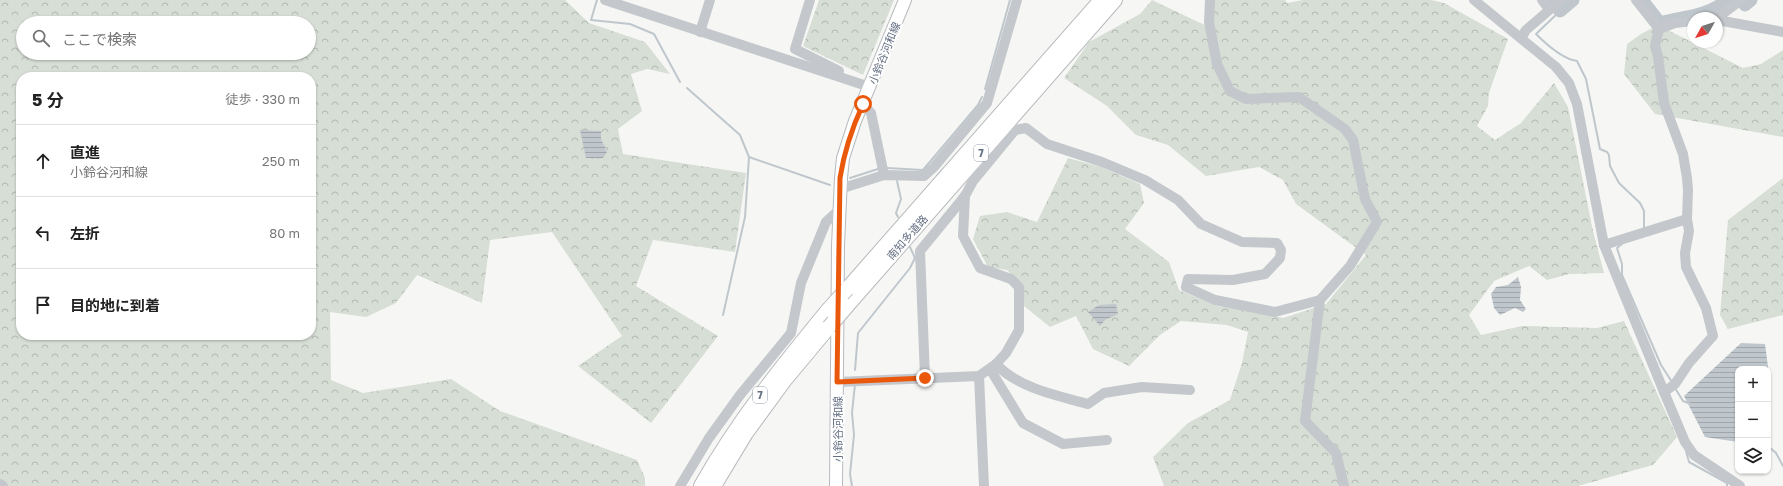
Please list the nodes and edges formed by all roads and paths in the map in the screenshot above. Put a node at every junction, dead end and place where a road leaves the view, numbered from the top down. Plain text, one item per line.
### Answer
1 (605, 0) edge
2 (710, 0) edge
3 (810, 0) edge
4 (905, 0) edge
5 (1017, 0) edge
6 (1101, 0) edge
7 (1115, 0) edge
8 (1210, 0) edge
9 (1474, 0) edge
10 (1542, 0) edge
11 (1636, 0) edge
12 (1560, 1) edge
13 (1739, 2) edge
14 (1549, 9) junction
15 (1723, 14) edge
16 (1723, 20) edge
17 (1687, 22) edge
18 (1659, 29) junction
19 (700, 32) junction
20 (1783, 32) edge
21 (1521, 38) junction
22 (867, 86) junction
23 (863, 104) junction
24 (884, 175) junction
25 (840, 189) junction
26 (963, 194) junction
27 (839, 210) junction
28 (1687, 219) junction
29 (1604, 245) junction
30 (1320, 300) junction
31 (993, 366) junction
32 (979, 376) junction
33 (925, 378) junction
34 (837, 382) junction
35 (1190, 390) dead end
36 (1664, 392) junction
37 (1107, 440) dead end
38 (0, 484) edge
39 (3, 486) edge
40 (680, 486) edge
41 (701, 486) edge
42 (714, 486) edge
43 (836, 486) edge
44 (984, 486) edge
45 (1344, 486) edge
46 (1740, 486) edge

1 - 19 street
2 - 19 street
3 - 22 street
4 - 22 main road, 小鈴谷河和線
5 - 24 street
6 - 41 highway, 南知多道路 / 7, bridge
7 - 42 highway, 南知多道路 / 7, bridge
8 - 30 street
9 - 21 street
10 - 14 street
11 - 18 street
12 - 14 street
13 - 15 street
14 - 21 street
16 - 20 street
17 - 18 street
18 - 28 street
19 - 22 street
21 - 29 street
22 - 23 main road, 小鈴谷河和線
23 - 24 street
23 - 25 main road, 小鈴谷河和線
24 - 25 street
25 - 27 main road, 小鈴谷河和線
26 - 30 street
26 - 31 street
26 - 33 street
27 - 34 main road, 小鈴谷河和線
27 - 40 street
28 - 29 street
28 - 36 street
29 - 36 street
30 - 45 street
31 - 32 street
31 - 35 street
31 - 37 street
32 - 33 street
32 - 44 street
33 - 34 street
34 - 43 main road, 小鈴谷河和線
36 - 46 street
38 - 39 street

